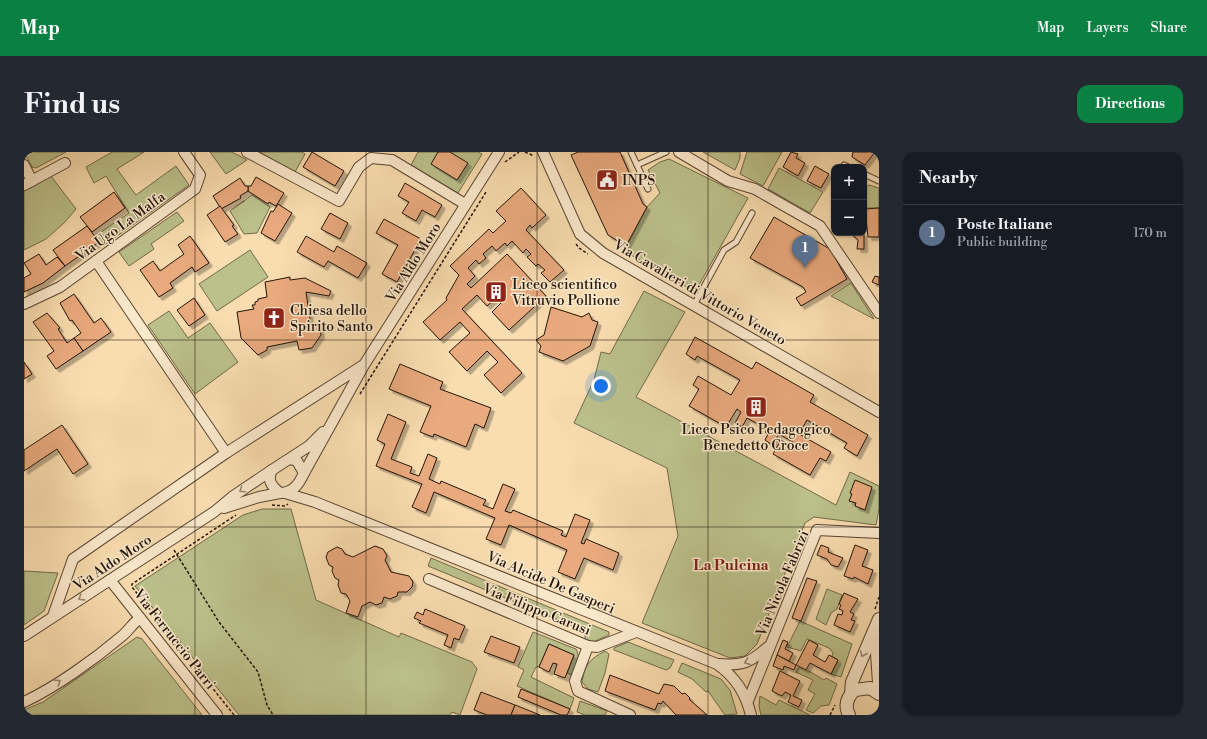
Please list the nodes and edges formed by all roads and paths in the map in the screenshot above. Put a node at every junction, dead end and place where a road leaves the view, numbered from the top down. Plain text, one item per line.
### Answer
1 (184, 152) edge
2 (247, 152) edge
3 (632, 152) edge
4 (666, 152) edge
5 (679, 152) edge
6 (500, 154) edge
7 (540, 154) edge
8 (65, 163) dead end
9 (24, 165) edge
10 (637, 165) junction
11 (867, 175) edge
12 (879, 181) edge
13 (28, 183) edge
14 (648, 189) dead end
15 (465, 204) junction
16 (752, 213) dead end
17 (96, 261) junction
18 (24, 304) edge
19 (694, 305) junction
20 (879, 313) edge
21 (364, 365) junction
22 (879, 412) edge
23 (331, 424) junction
24 (226, 453) junction
25 (290, 459) junction
26 (272, 470) junction
27 (302, 477) junction
28 (282, 493) junction
29 (315, 502) junction
30 (214, 512) junction
31 (879, 533) edge
32 (169, 542) junction
33 (429, 579) dead end
34 (110, 580) junction
35 (53, 616) junction
36 (140, 618) junction
37 (879, 619) edge
38 (636, 632) junction
39 (24, 636) edge
40 (879, 638) edge
41 (771, 644) junction
42 (588, 646) junction
43 (717, 664) junction
44 (879, 683) edge
45 (879, 694) edge
46 (849, 696) junction
47 (748, 701) junction
48 (24, 702) edge
49 (217, 715) edge
50 (273, 715) edge
51 (630, 715) edge
52 (750, 715) edge
53 (838, 715) edge
54 (849, 715) edge

1 - 17 street, Via Ugo La Malfa
2 - 15 street
3 - 10 lane
4 - 10 lane
5 - 20 street
6 - 15 street, Via Aldo Moro
7 - 19 street, Via Cavalieri di Vittorio Veneto
8 - 13 street
9 - 13 street
10 - 14 lane
11 - 12 lane
15 - 21 street, Via Aldo Moro
16 - 19 lane
17 - 18 street, Via Ugo La Malfa
17 - 24 street
19 - 22 street, Via Cavalieri di Vittorio Veneto
21 - 23 street, Via Aldo Moro
21 - 24 street
23 - 25 street, Via Aldo Moro
23 - 27 street, Via Aldo Moro
24 - 35 street
25 - 26 street
25 - 27 street
26 - 28 street
26 -> 30 street, Via Aldo Moro
27 - 28 street
27 - 29 street, Via Alcide De Gasperi
28 - 29 street, Via Alcide De Gasperi
28 - 30 street, Via Aldo Moro
29 - 38 street, Via Alcide De Gasperi
30 - 32 street, Via Aldo Moro
31 - 41 street, Via Nicola Fabrizi
32 - 34 street, Via Aldo Moro
32 - 50 path
33 - 42 street, Via Filippo Carusi
34 -> 35 street, Via Aldo Moro
34 - 36 street, Via Ferruccio Parri
35 - 39 street, Via Aldo Moro
48 -> 36 street
36 - 49 street, Via Ferruccio Parri
37 -> 46 street
38 - 42 street, Via Filippo Carusi
38 - 43 street, Via Alcide De Gasperi
40 - 44 street
41 -> 43 street
41 - 47 street, Via Nicola Fabrizi
42 - 51 street
43 - 47 street, Via Alcide De Gasperi
45 - 46 street
46 - 53 street
46 - 54 street
47 - 52 street, Via Alcide De Gasperi

